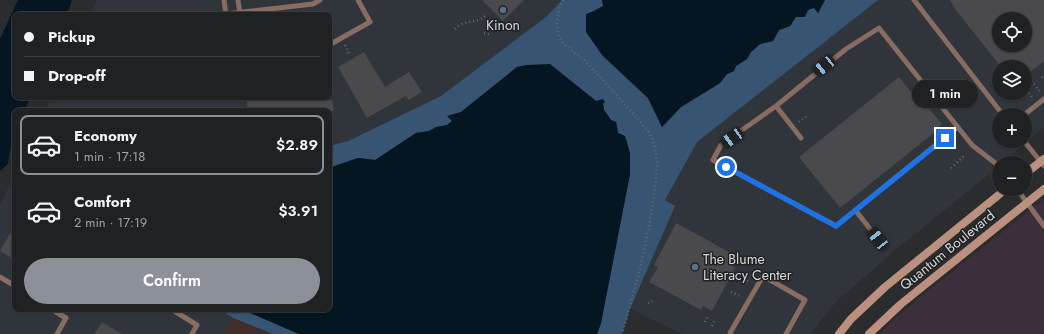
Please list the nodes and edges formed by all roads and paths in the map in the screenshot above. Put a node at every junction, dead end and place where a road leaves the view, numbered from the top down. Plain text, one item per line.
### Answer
1 (224, 0) edge
2 (238, 0) edge
3 (320, 0) edge
4 (358, 0) edge
5 (562, 0) edge
6 (914, 0) edge
7 (226, 12) edge
8 (240, 12) edge
9 (255, 12) edge
10 (485, 16) dead end
11 (455, 29) dead end
12 (484, 33) dead end
13 (492, 35) dead end
14 (332, 43) edge
15 (345, 46) dead end
16 (350, 56) dead end
17 (1034, 84) dead end
18 (1041, 92) dead end
19 (1044, 99) edge
20 (776, 106) junction
21 (998, 108) edge
22 (1032, 109) edge
23 (807, 116) dead end
24 (798, 123) dead end
25 (958, 127) junction
26 (801, 138) dead end
27 (1030, 148) edge
28 (964, 156) dead end
29 (992, 161) edge
30 (1043, 162) edge
31 (951, 168) dead end
32 (1032, 169) edge
33 (1044, 189) edge
34 (997, 196) edge
35 (1022, 196) edge
36 (1027, 202) junction
37 (856, 211) junction
38 (1044, 226) edge
39 (878, 239) dead end
40 (0, 277) edge
41 (740, 277) dead end
42 (750, 282) dead end
43 (12, 284) edge
44 (732, 292) dead end
45 (742, 297) dead end
46 (655, 300) dead end
47 (648, 303) dead end
48 (56, 312) edge
49 (176, 312) edge
50 (708, 316) dead end
51 (715, 319) dead end
52 (704, 322) dead end
53 (712, 326) dead end
54 (56, 334) edge
55 (192, 334) edge
56 (622, 334) edge
57 (731, 334) edge
58 (786, 334) edge
59 (839, 334) edge
60 (869, 334) edge

1 - 7 lane
2 - 8 lane
3 - 9 lane
4 - 14 lane
5 - 56 path
6 - 21 lane
10 - 11 path
12 - 13 path
15 - 16 path
17 - 18 path
19 - 22 lane
20 - 25 lane
20 - 26 lane
20 - 37 lane
23 - 24 path
25 - 29 lane
25 - 37 lane
27 - 30 lane
28 - 31 path
30 - 32 street
33 - 36 street, Quantum Boulevard
34 - 59 street, Quantum Boulevard
35 - 36 lane
36 - 38 lane
36 - 60 street, Quantum Boulevard
37 - 39 lane
40 - 43 lane
41 - 42 path
44 - 45 path
46 - 47 path
48 - 54 lane
49 - 55 lane
50 - 52 path
51 - 53 path
57 - 58 lane

